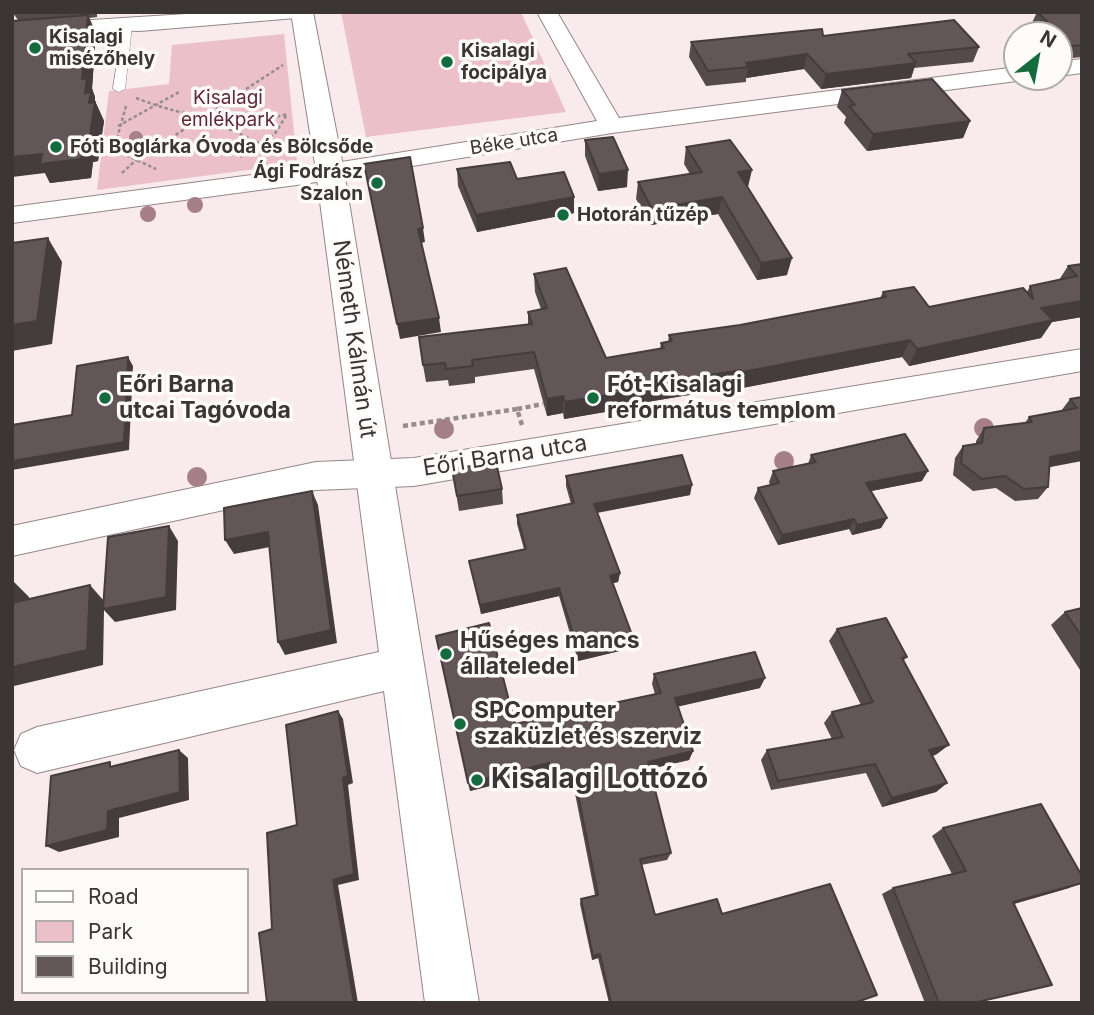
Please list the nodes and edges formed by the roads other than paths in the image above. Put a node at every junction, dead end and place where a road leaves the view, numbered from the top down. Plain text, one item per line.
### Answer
1 (296, 12) edge
2 (302, 12) edge
3 (547, 12) edge
4 (127, 26) junction
5 (12, 31) edge
6 (1003, 76) edge
7 (121, 91) road end
8 (612, 127) junction
9 (330, 171) junction
10 (12, 215) edge
11 (1082, 360) edge
12 (373, 472) junction
13 (12, 541) edge
14 (402, 667) junction
15 (37, 750) dead end
16 (452, 1003) edge

1 - 4 street
2 - 9 street, Németh Kálmán út
3 - 8 street
4 - 5 street
4 - 7 lane
6 - 8 street, Béke utca
8 - 9 street, Béke utca
9 - 10 street, Béke utca
9 - 12 street, Németh Kálmán út
11 - 12 street, Eőri Barna utca
12 - 13 street, Eőri Barna utca
12 - 14 street, Németh Kálmán út
14 - 15 street
14 - 16 street, Németh Kálmán út

